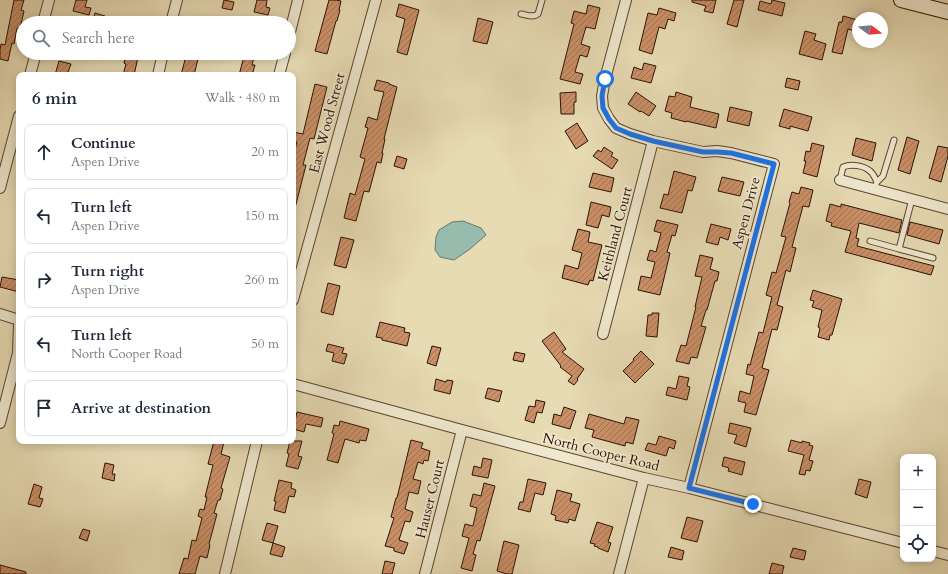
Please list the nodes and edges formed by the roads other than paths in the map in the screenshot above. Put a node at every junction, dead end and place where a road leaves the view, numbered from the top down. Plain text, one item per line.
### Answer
1 (50, 0) edge
2 (177, 0) edge
3 (298, 0) edge
4 (376, 0) edge
5 (542, 0) edge
6 (626, 0) edge
7 (906, 1) edge
8 (948, 12) edge
9 (521, 14) dead end
10 (45, 16) edge
11 (173, 16) edge
12 (294, 16) edge
13 (34, 60) edge
14 (161, 60) edge
15 (283, 60) edge
16 (31, 72) edge
17 (159, 72) edge
18 (280, 72) edge
19 (16, 127) edge
20 (894, 140) dead end
21 (653, 141) junction
22 (840, 180) joint
23 (876, 186) junction
24 (0, 188) edge
25 (912, 199) junction
26 (948, 209) edge
27 (870, 241) dead end
28 (899, 249) junction
29 (933, 258) dead end
30 (296, 289) edge
31 (0, 314) edge
32 (16, 319) edge
33 (603, 334) dead end
34 (16, 361) edge
35 (296, 385) edge
36 (0, 423) edge
37 (462, 430) junction
38 (255, 444) edge
39 (644, 478) junction
40 (689, 488) junction
41 (900, 542) edge
42 (936, 552) edge
43 (948, 555) edge
44 (225, 574) edge
45 (425, 574) edge
46 (619, 574) edge

1 - 10 street
2 - 11 street
3 - 12 street
4 - 30 street, East Wood Street
5 - 9 lane
6 - 21 street, Aspen Drive
7 - 8 street
13 - 16 street
14 - 17 street
15 - 18 street
19 - 24 street
20 - 23 lane
21 - 33 street, Keithland Court
21 - 40 street, Aspen Drive
22 - 23 street
22 - 23 lane
23 - 25 street
25 - 26 street
25 - 28 lane
27 - 28 lane
28 - 29 lane
31 - 32 street
34 - 36 street
35 - 37 street, North Cooper Road
37 - 39 street, North Cooper Road
37 - 45 street, Hauser Court
38 - 44 street
39 - 40 street, North Cooper Road
39 - 46 street
40 - 41 street, North Cooper Road
42 - 43 street

